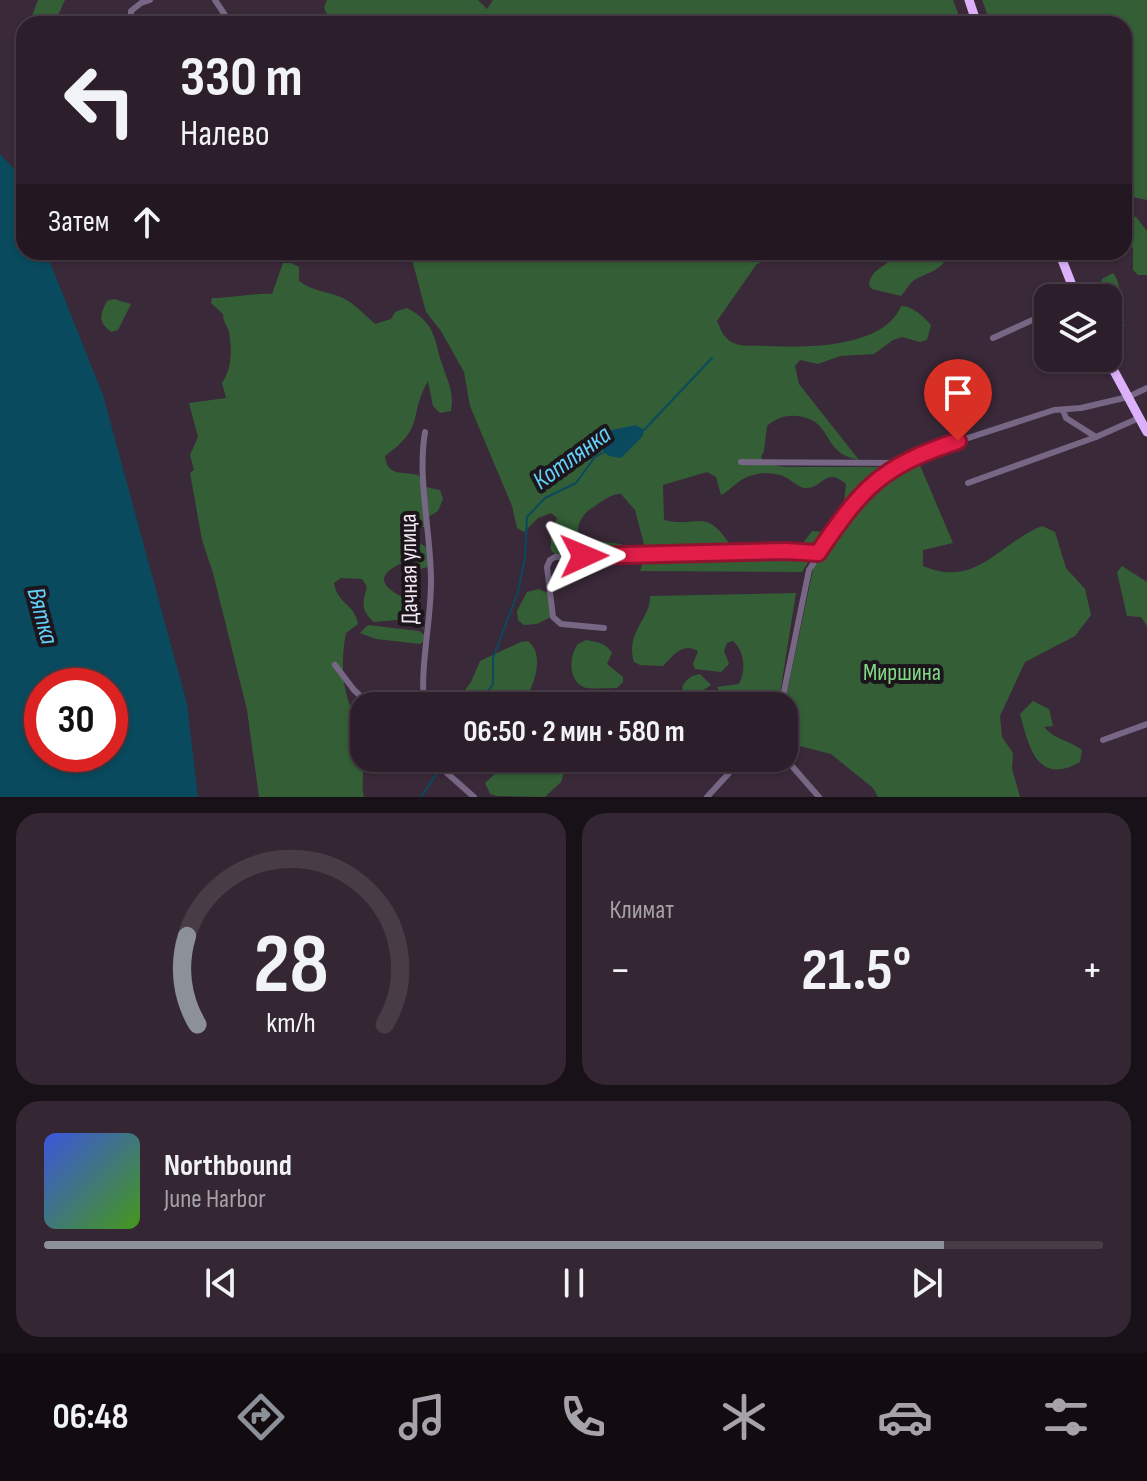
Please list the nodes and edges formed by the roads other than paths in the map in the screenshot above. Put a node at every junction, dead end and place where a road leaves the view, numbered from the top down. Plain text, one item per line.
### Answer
1 (150, 0) edge
2 (130, 16) edge
3 (1062, 260) edge
4 (1072, 284) edge
5 (1034, 319) edge
6 (993, 338) dead end
7 (1115, 372) edge
8 (1147, 388) edge
9 (1128, 397) junction
10 (1063, 410) junction
11 (1139, 418) junction
12 (425, 432) dead end
13 (1147, 432) edge
14 (1096, 437) junction
15 (741, 462) dead end
16 (901, 463) junction
17 (968, 483) dead end
18 (818, 553) junction
19 (604, 628) dead end
20 (335, 665) dead end
21 (357, 692) edge
22 (423, 692) edge
23 (784, 692) edge
24 (1147, 724) edge
25 (1103, 740) dead end
26 (446, 772) edge
27 (730, 772) edge
28 (797, 772) edge
29 (474, 797) edge
30 (707, 797) edge
31 (819, 797) edge

1 - 2 street
3 - 4 highway
5 - 6 street
7 - 9 highway
8 - 9 street
9 - 10 street
9 - 11 highway
10 - 14 street
10 - 16 street
11 - 13 highway
11 - 14 street
12 - 22 street, Дачная улица
14 - 17 street
15 - 16 street
16 - 18 street
18 - 19 street
18 - 23 street
20 - 21 street
24 - 25 street
26 - 29 street
27 - 30 street
28 - 31 street

